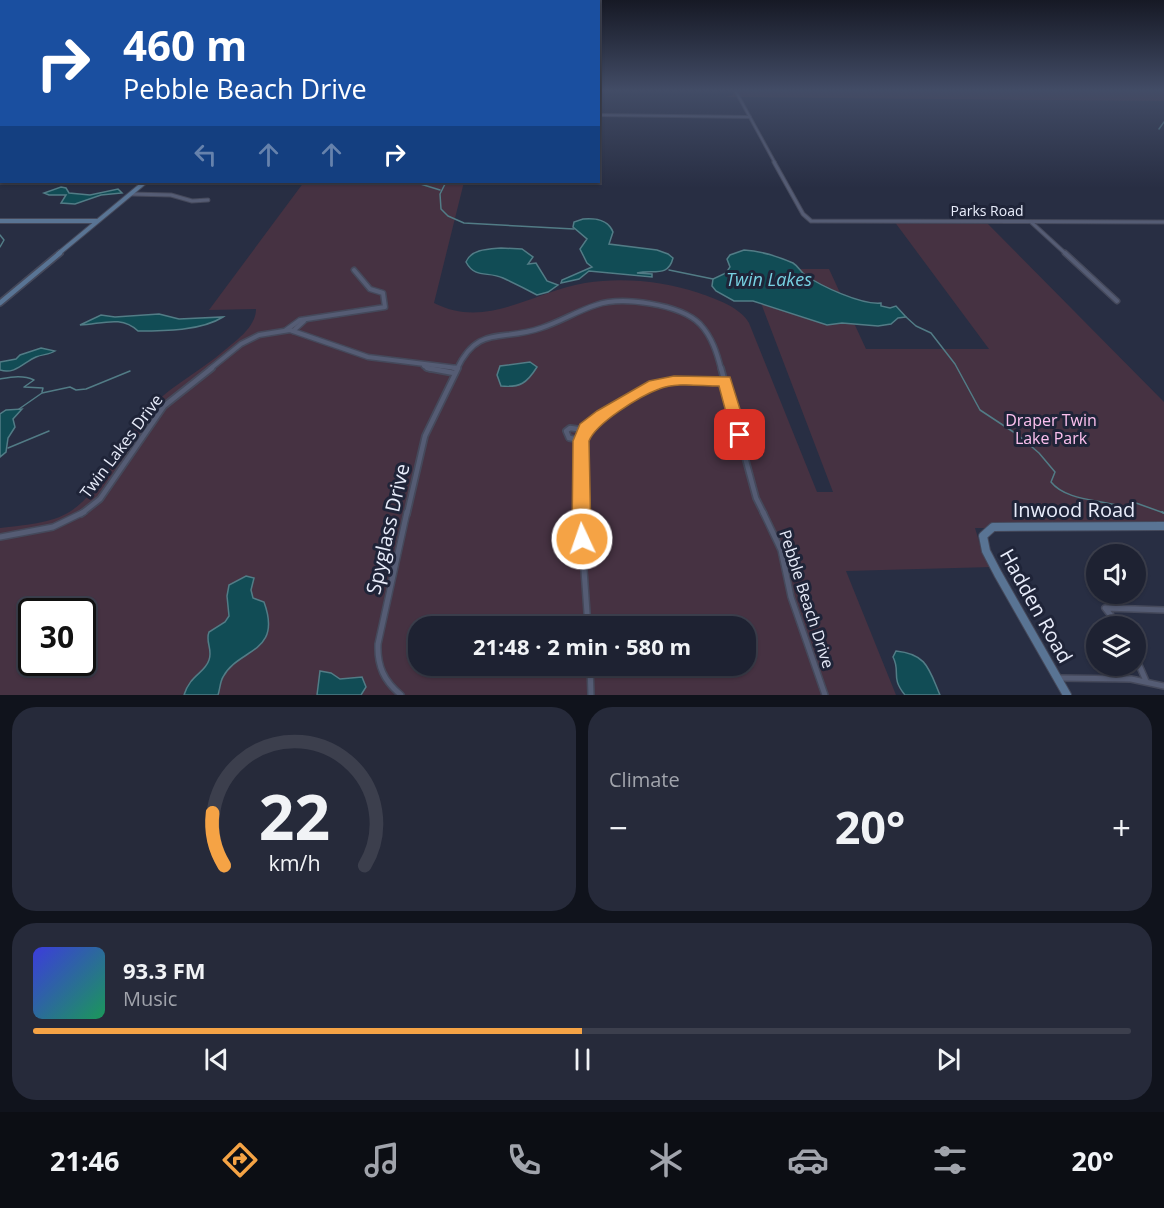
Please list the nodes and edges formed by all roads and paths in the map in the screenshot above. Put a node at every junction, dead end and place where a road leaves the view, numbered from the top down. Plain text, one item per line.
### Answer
1 (753, 122) edge
2 (144, 183) edge
3 (130, 194) junction
4 (207, 200) dead end
5 (0, 221) edge
6 (98, 221) junction
7 (1031, 222) junction
8 (1164, 222) edge
9 (354, 270) dead end
10 (1117, 301) dead end
11 (0, 303) edge
12 (304, 320) junction
13 (286, 330) junction
14 (293, 331) junction
15 (455, 370) junction
16 (725, 381) junction
17 (585, 430) junction
18 (581, 440) junction
19 (1164, 526) edge
20 (986, 532) joint
21 (0, 537) edge
22 (1164, 610) edge
23 (587, 616) edge
24 (1111, 616) edge
25 (590, 676) edge
26 (1144, 676) edge
27 (1057, 678) junction
28 (1146, 681) junction
29 (1164, 686) edge
30 (401, 695) edge
31 (591, 695) edge
32 (825, 695) edge
33 (1067, 695) edge

1 - 7 street, Parks Road
2 - 3 street
3 - 4 street
3 - 6 street
5 - 6 street
6 - 11 street
7 - 8 street, Parks Road
7 - 10 street
9 - 12 street
12 - 13 street
12 - 14 street
13 - 14 street, Twin Lakes Drive
13 - 21 street, Twin Lakes Drive
14 - 15 street, Twin Lakes Drive
15 - 16 street, Pebble Beach Drive
15 - 30 street, Spyglass Drive
16 - 17 street
16 - 32 street, Pebble Beach Drive
17 - 18 street
17 - 18 street
18 - 23 street
19 - 20 street, Inwood Road
20 - 27 street, Hadden Road
22 - 24 street
25 - 31 street
26 - 28 street
27 - 28 street
27 - 33 street, Hadden Road
28 - 29 street

